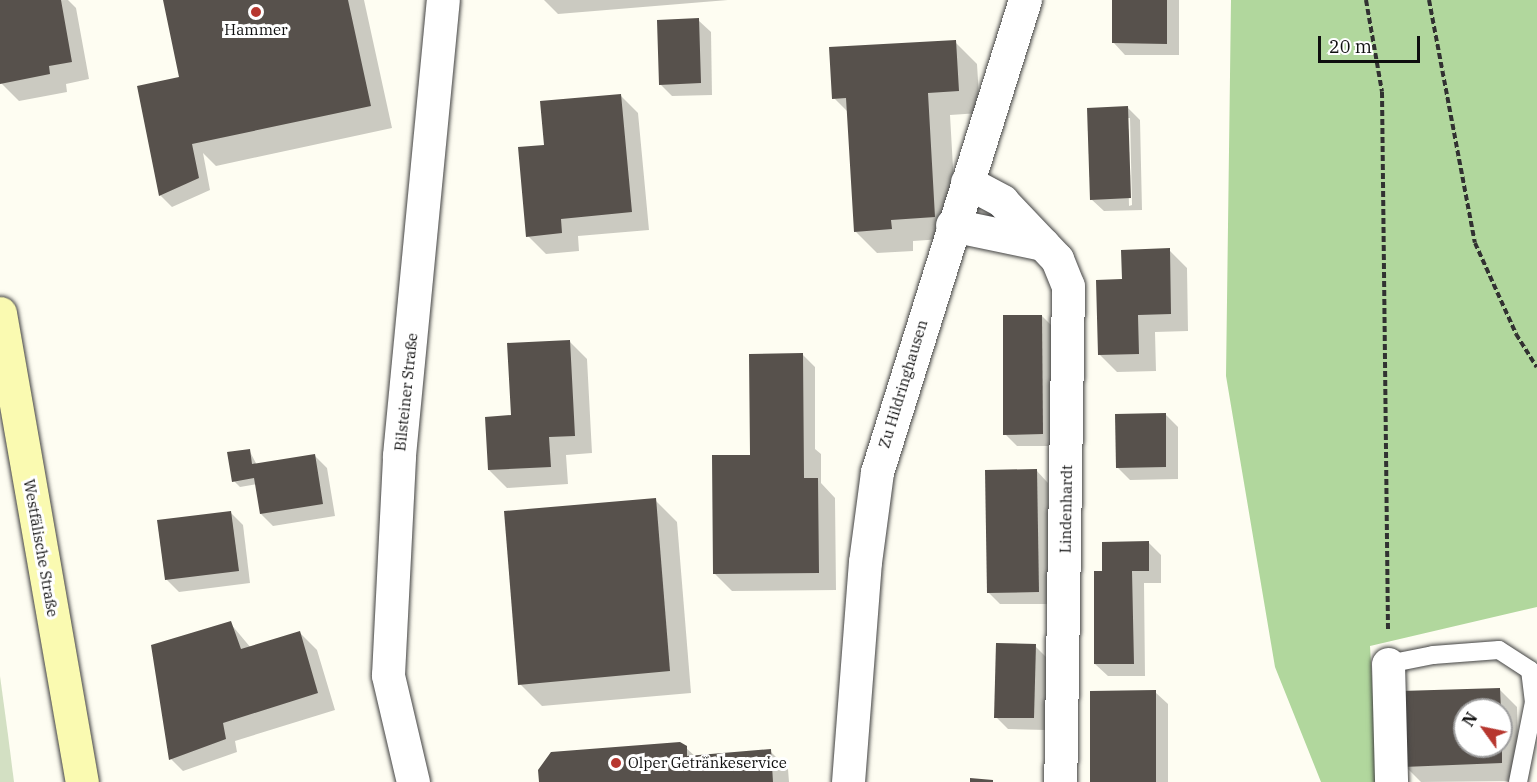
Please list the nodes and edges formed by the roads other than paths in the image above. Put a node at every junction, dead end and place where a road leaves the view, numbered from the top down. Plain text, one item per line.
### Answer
1 (442, 0) edge
2 (1025, 0) edge
3 (967, 182) junction
4 (952, 225) junction
5 (1043, 244) junction
6 (0, 313) edge
7 (1388, 664) joint
8 (82, 782) edge
9 (413, 782) edge
10 (848, 782) edge
11 (1060, 782) edge
12 (1391, 782) edge
13 (1518, 782) edge

1 - 9 street, Bilsteiner Straße
2 - 3 street, Zu Hildringhausen
3 - 4 street, Zu Hildringhausen
3 - 5 street, Lindenhardt
4 - 5 street
4 - 10 street, Zu Hildringhausen
5 - 11 street, Lindenhardt
6 - 8 street, Westfälische Straße
7 - 12 street
7 - 13 lane

